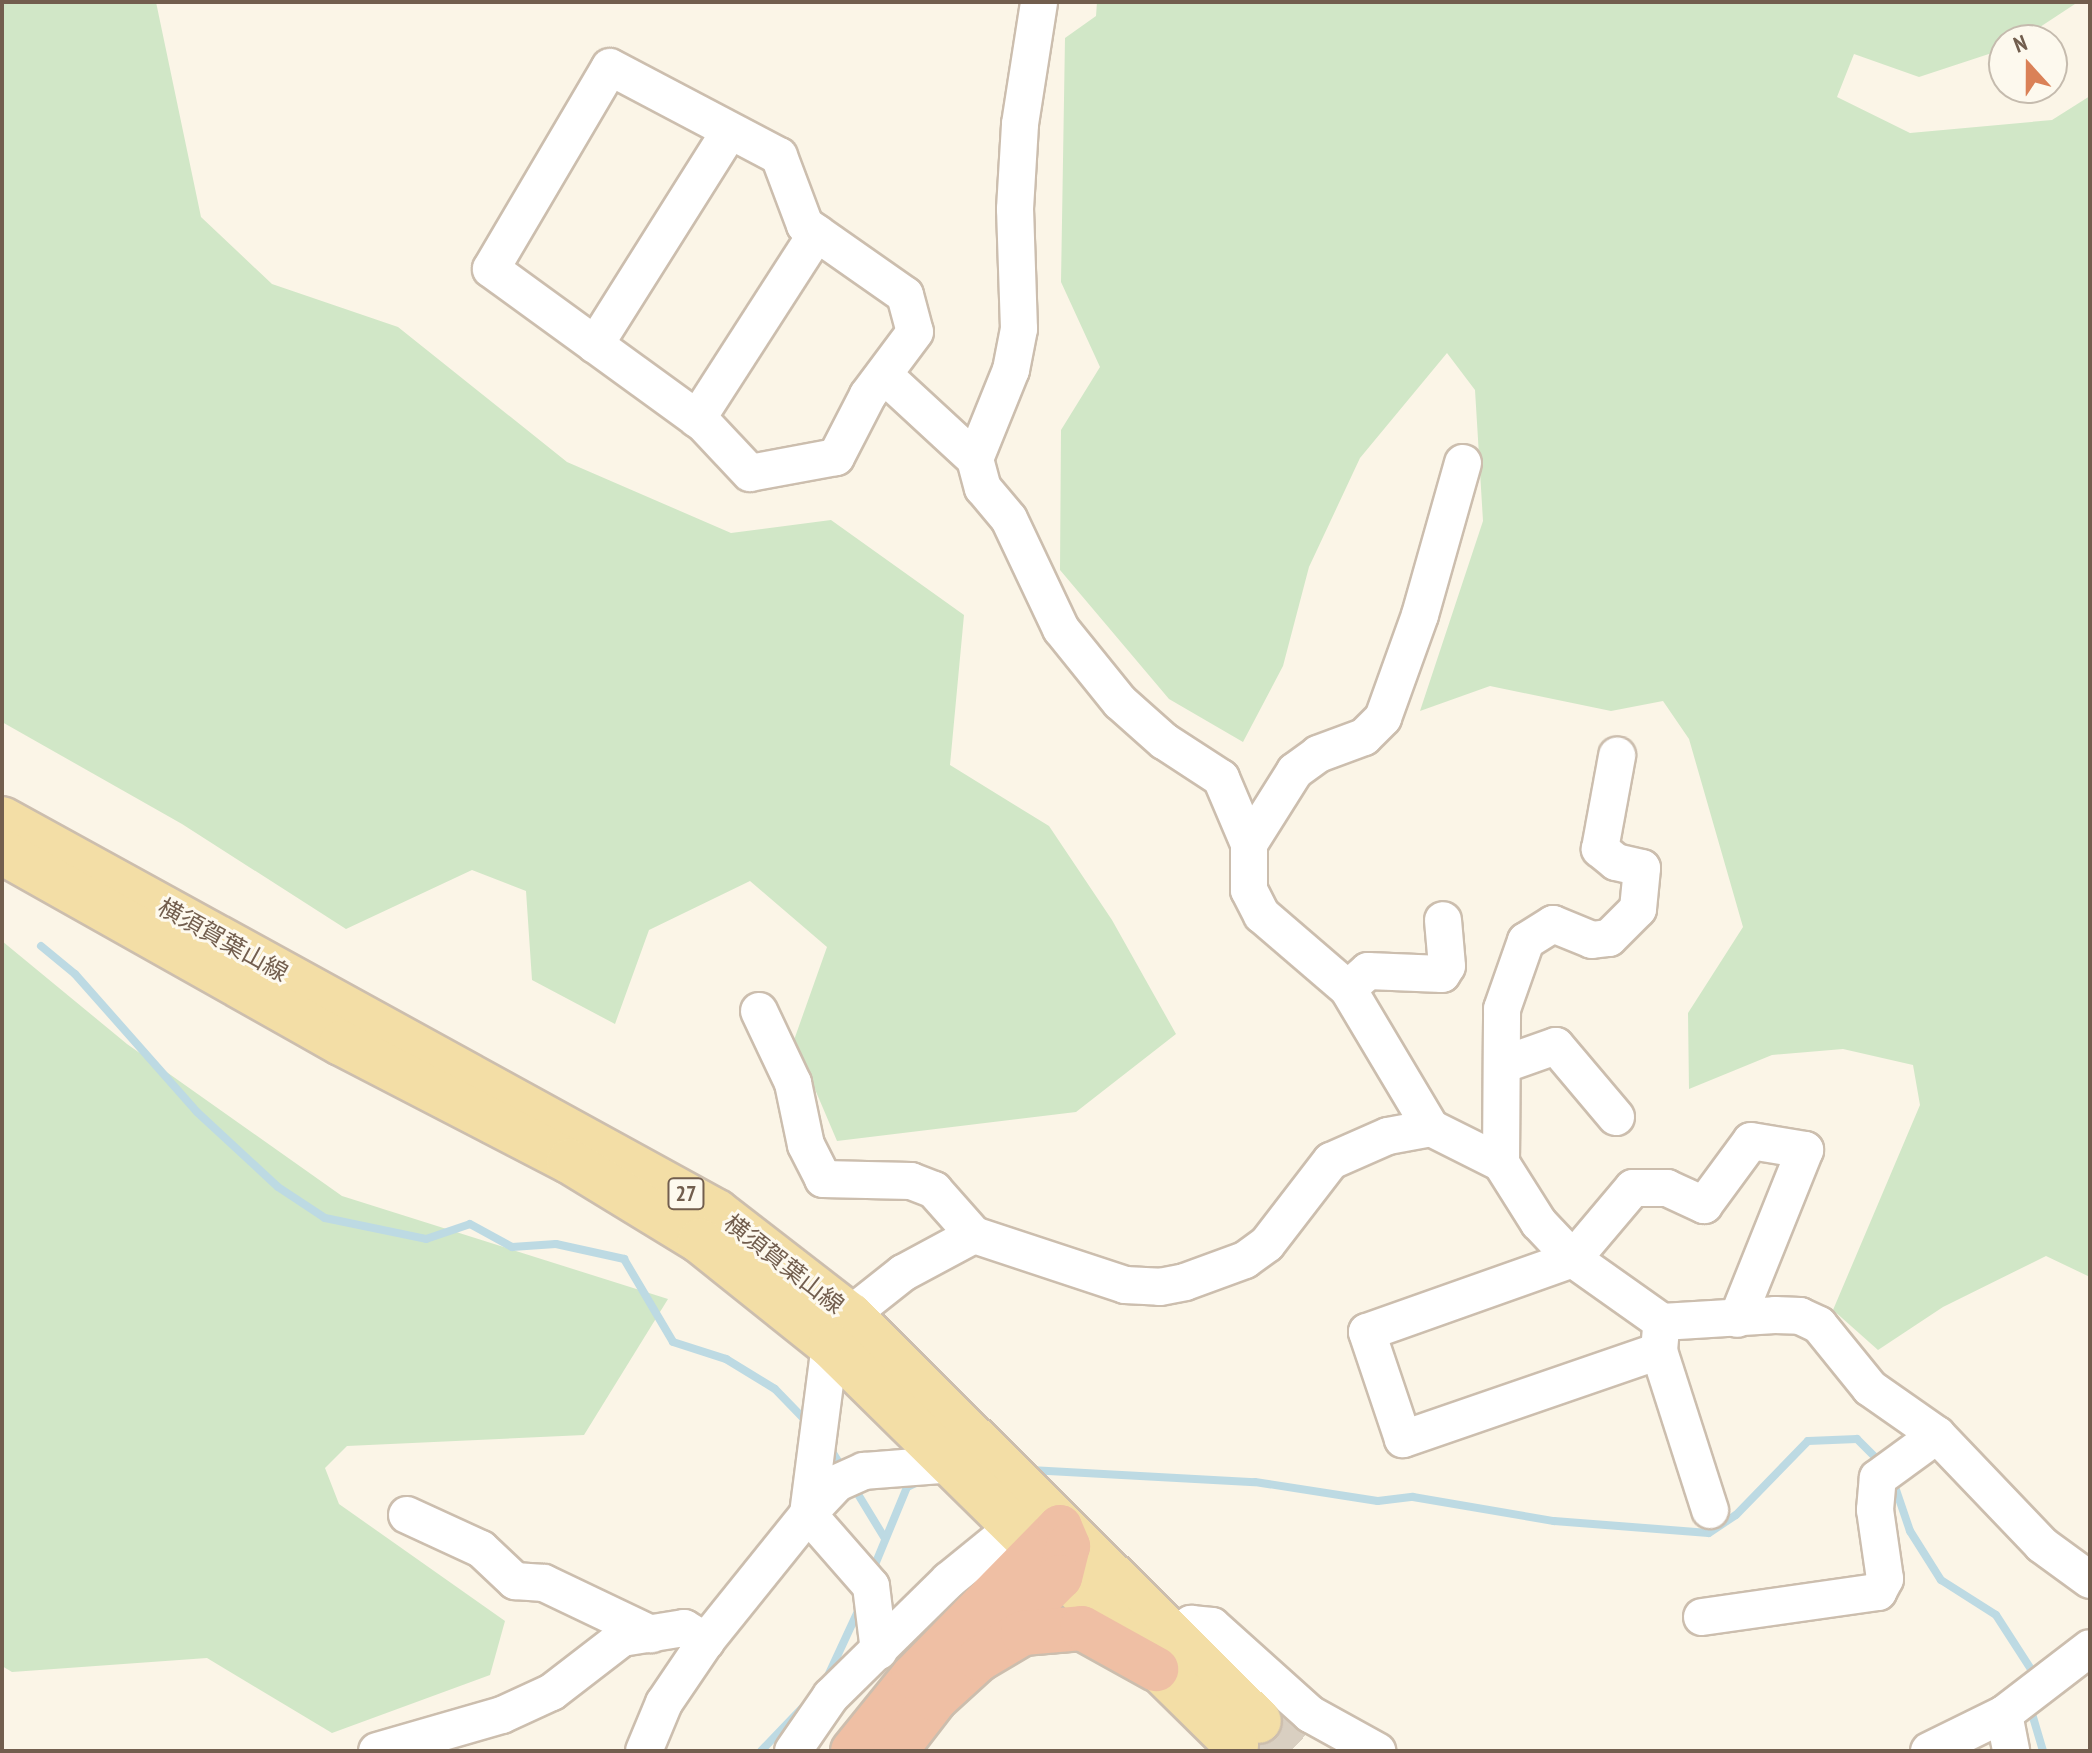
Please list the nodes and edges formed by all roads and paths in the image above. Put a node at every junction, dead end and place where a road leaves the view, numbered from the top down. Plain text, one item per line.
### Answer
1 (1039, 2) edge
2 (729, 132) junction
3 (817, 233) junction
4 (595, 345) junction
5 (885, 376) junction
6 (697, 419) junction
7 (975, 459) junction
8 (1463, 463) dead end
9 (1617, 756) dead end
10 (2, 819) edge
11 (1249, 844) junction
12 (2, 852) edge
13 (1443, 920) dead end
14 (1348, 989) junction
15 (759, 1011) dead end
16 (1502, 1065) junction
17 (1616, 1117) dead end
18 (1431, 1128) junction
19 (1501, 1163) junction
20 (974, 1235) junction
21 (1573, 1259) junction
22 (1737, 1319) junction
23 (840, 1330) junction
24 (1661, 1336) junction
25 (1937, 1435) junction
26 (952, 1464) junction
27 (1710, 1510) dead end
28 (808, 1514) junction
29 (407, 1515) dead end
30 (1042, 1546) junction
31 (2090, 1580) edge
32 (1702, 1617) dead end
33 (651, 1634) junction
34 (706, 1641) junction
35 (2090, 1648) edge
36 (879, 1651) junction
37 (1164, 1654) junction
38 (979, 1659) junction
39 (2004, 1714) junction
40 (502, 1715) junction
41 (1247, 1733) tunnel mouth
42 (377, 1751) edge
43 (477, 1751) edge
44 (644, 1751) edge
45 (793, 1751) edge
46 (853, 1751) edge
47 (895, 1751) edge
48 (1377, 1751) edge
49 (1929, 1751) edge
50 (2011, 1751) edge

1 - 7 street
2 - 3 street
2 - 4 street
2 - 4 street
3 - 5 street
3 - 6 street
4 - 6 street
5 - 6 street
5 - 7 street
7 - 11 street
8 - 11 street
9 - 16 street
10 - 23 main road, 横須賀葉山線 / 27
11 - 14 street
12 - 23 main road, 横須賀葉山線 / 27
13 - 14 street
14 - 18 street
15 - 20 street
16 - 17 street
16 - 19 street
18 - 19 street
18 - 20 street
19 - 21 street
20 - 23 street
21 - 22 street
21 - 24 street
21 - 24 street
22 - 24 street
22 - 25 street
23 - 26 main road, 横須賀葉山線 / 27
23 - 28 street
23 - 30 main road, 横須賀葉山線 / 27
24 - 27 street
25 - 31 street
25 - 32 street
26 - 28 street
26 - 30 main road, 横須賀葉山線 / 27
28 - 34 street
28 - 36 street
29 - 33 street
30 - 36 street
30 - 37 main road, 横須賀葉山線 / 27
30 - 38 highway
30 - 46 highway
33 - 34 street
33 - 40 street
34 - 44 street
35 - 39 street
36 - 45 street
37 - 38 highway
37 - 41 main road, 横須賀葉山線 / 27
37 - 48 street
38 - 47 highway
39 - 49 street
39 - 50 street
40 - 42 street
40 - 43 street

